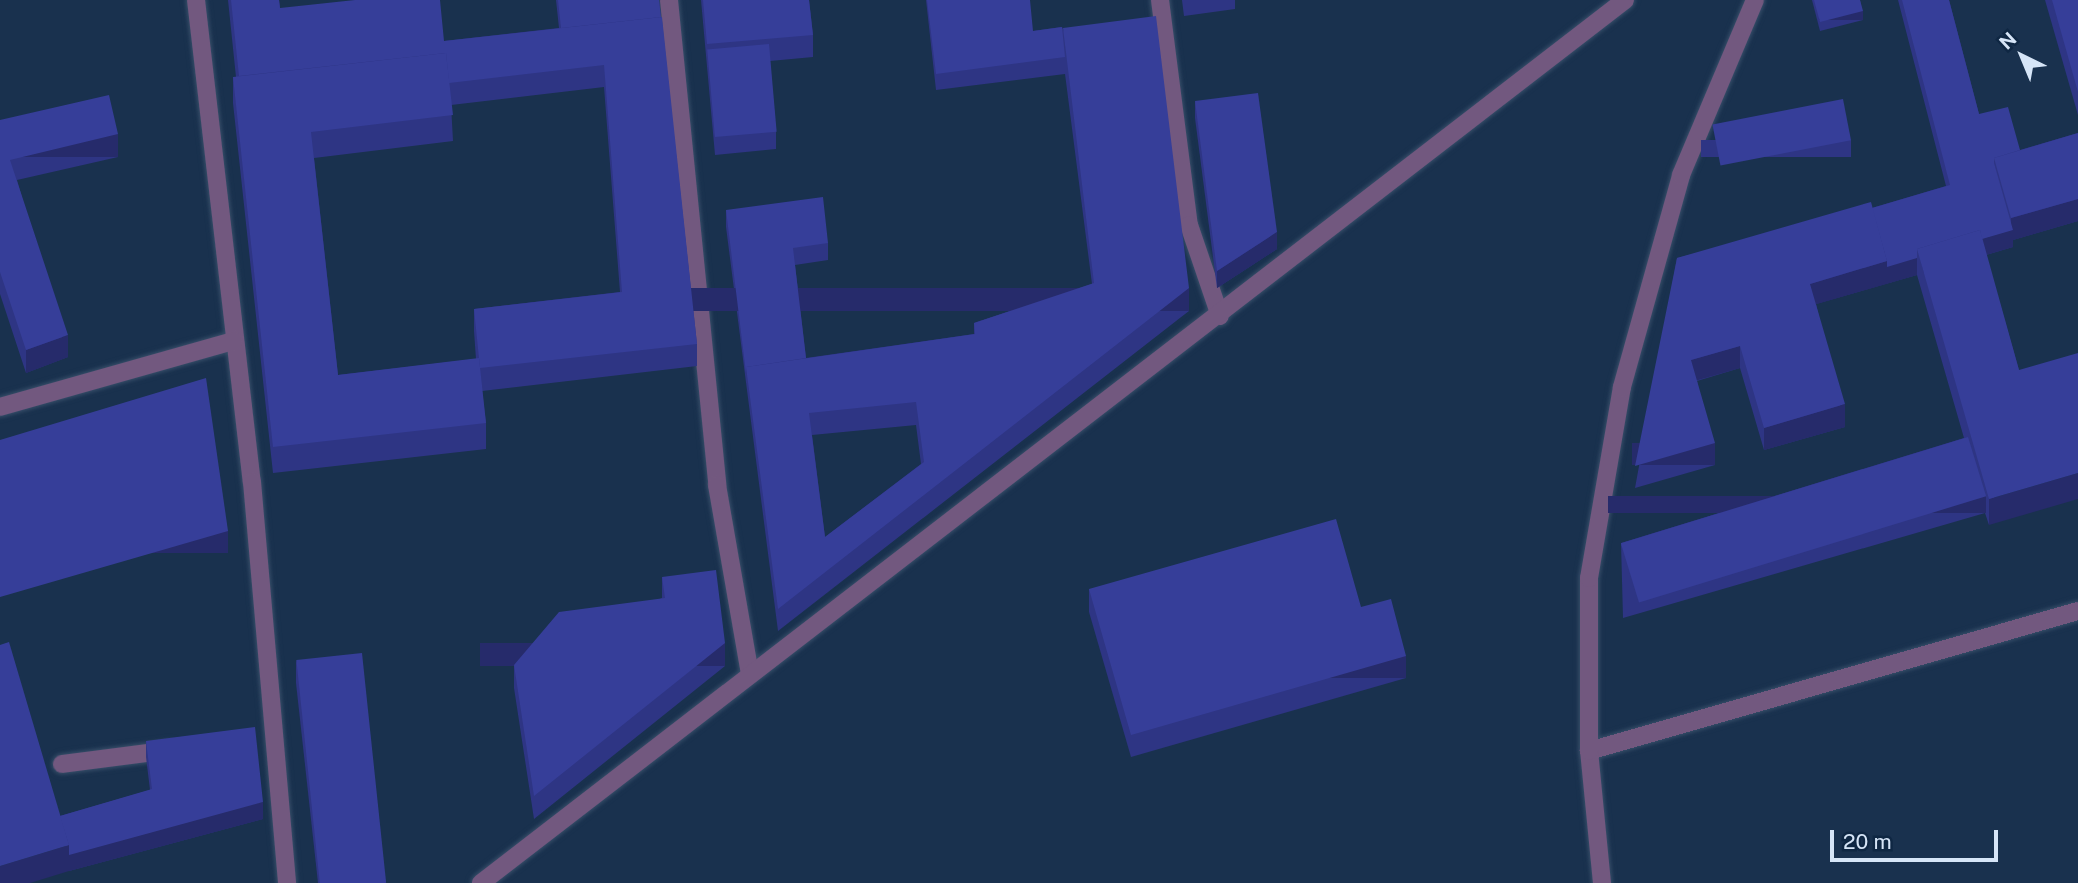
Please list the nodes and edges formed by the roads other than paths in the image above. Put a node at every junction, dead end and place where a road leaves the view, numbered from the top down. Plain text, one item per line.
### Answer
1 (196, 0) edge
2 (669, 0) edge
3 (1160, 0) edge
4 (1625, 0) edge
5 (1755, 0) edge
6 (1220, 316) junction
7 (234, 341) junction
8 (0, 407) edge
9 (2078, 611) edge
10 (750, 674) junction
11 (194, 747) edge
12 (1589, 751) junction
13 (62, 764) dead end
14 (287, 883) edge
15 (481, 883) edge
16 (1602, 883) edge

1 - 7 street
2 - 10 street
3 - 6 street
4 - 6 street
5 - 12 street
6 - 10 street
7 - 8 street
7 - 14 street
9 - 12 street
10 - 15 street
11 - 13 street
12 - 16 street

